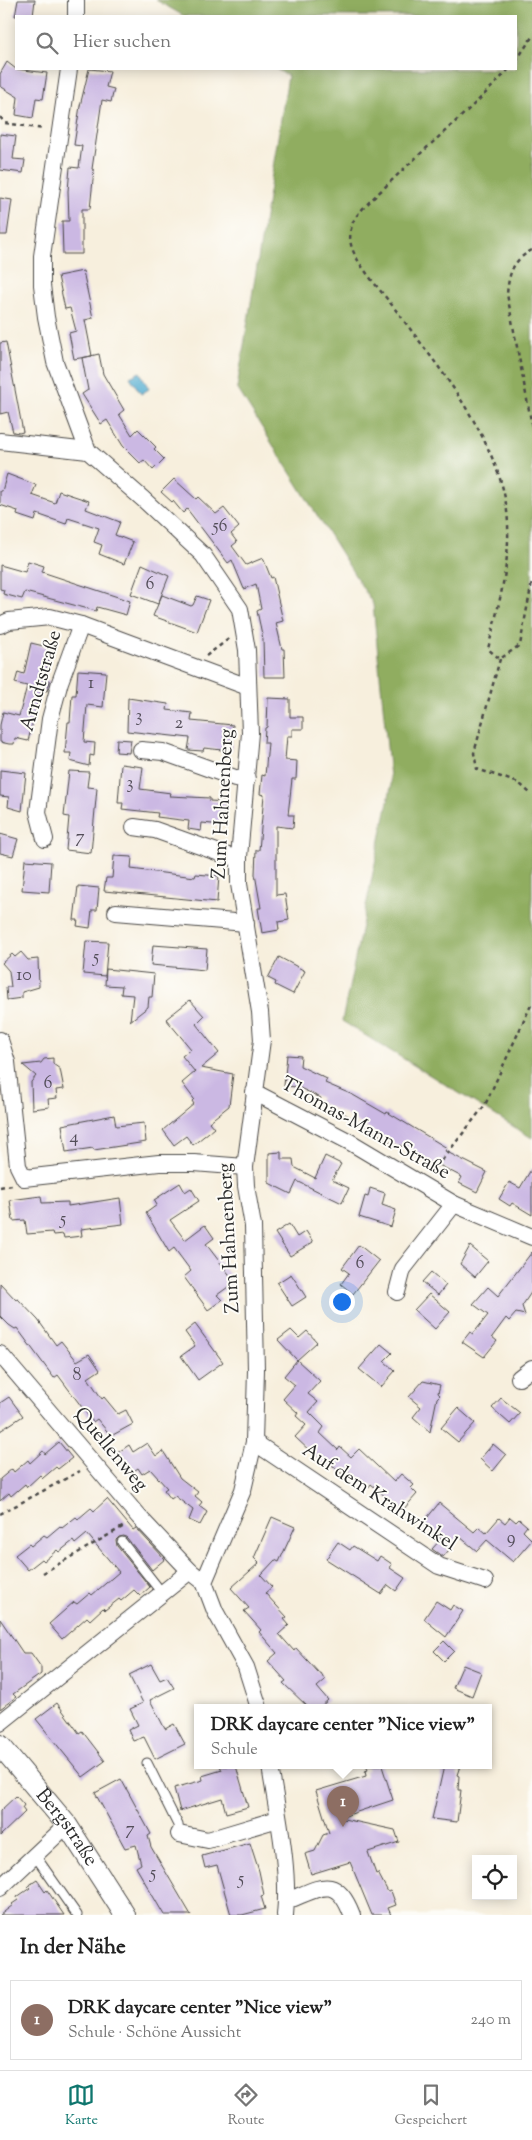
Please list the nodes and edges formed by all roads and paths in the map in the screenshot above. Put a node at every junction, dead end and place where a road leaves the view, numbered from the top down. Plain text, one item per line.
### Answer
1 (76, 0) edge
2 (76, 15) edge
3 (532, 37) edge
4 (517, 60) edge
5 (69, 70) edge
6 (508, 70) edge
7 (0, 117) edge
8 (61, 131) junction
9 (532, 250) edge
10 (532, 426) edge
11 (0, 441) edge
12 (88, 451) junction
13 (532, 582) edge
14 (81, 624) junction
15 (0, 625) edge
16 (243, 628) junction
17 (500, 659) junction
18 (194, 666) junction
19 (248, 688) junction
20 (141, 750) dead end
21 (247, 779) junction
22 (532, 796) edge
23 (134, 827) dead end
24 (45, 839) dead end
25 (240, 857) junction
26 (116, 912) dead end
27 (246, 923) junction
28 (532, 1003) edge
29 (0, 1040) edge
30 (254, 1092) junction
31 (245, 1167) junction
32 (422, 1186) junction
33 (454, 1204) junction
34 (532, 1237) edge
35 (396, 1292) dead end
36 (0, 1354) edge
37 (532, 1368) edge
38 (519, 1378) dead end
39 (254, 1442) junction
40 (93, 1463) junction
41 (0, 1514) edge
42 (139, 1517) junction
43 (122, 1542) dead end
44 (190, 1571) junction
45 (43, 1573) dead end
46 (485, 1581) dead end
47 (204, 1582) junction
48 (162, 1593) junction
49 (258, 1704) edge
50 (0, 1723) edge
51 (0, 1745) edge
52 (147, 1763) dead end
53 (270, 1769) edge
54 (278, 1819) junction
55 (66, 1825) junction
56 (179, 1834) joint
57 (34, 1854) junction
58 (0, 1888) edge
59 (286, 1908) edge
60 (77, 1915) edge
61 (126, 1915) edge
62 (352, 1915) edge

1 - 2 street
3 - 4 path
5 - 8 street, Zum Hahnenberg
6 - 17 path
7 - 8 path
8 - 12 street, Zum Hahnenberg
9 - 10 path
11 - 12 street
12 - 16 street, Zum Hahnenberg
13 - 17 path
14 - 15 street
14 - 18 street
14 - 24 street, Arndtstraße
16 - 18 path
16 - 19 street, Zum Hahnenberg
17 - 22 path
18 - 19 street
19 - 21 street, Zum Hahnenberg
20 - 21 street
21 - 25 street, Zum Hahnenberg
23 - 25 street
25 - 27 street, Zum Hahnenberg
26 - 27 street
27 - 30 street, Zum Hahnenberg
28 - 32 path
29 - 31 street
30 - 31 street, Zum Hahnenberg
30 - 32 street, Thomas-Mann-Straße
31 - 39 street, Zum Hahnenberg
32 - 33 street, Thomas-Mann-Straße
33 - 34 street, Thomas-Mann-Straße
33 - 35 street, Thomas-Mann-Straße
36 - 40 street, Quellenweg
37 - 38 street
39 - 46 street, Auf dem Krahwinkel
39 - 47 street, Zum Hahnenberg
40 - 41 path
40 - 42 street, Quellenweg
42 - 44 street, Quellenweg
42 - 45 path
43 - 48 lane
44 - 47 street, Quellenweg
44 - 48 street
47 - 49 street
48 - 50 street
51 - 55 street, Bergstraße
52 - 56 lane
53 - 54 street
54 - 56 street
54 - 59 street
55 - 57 street
55 - 61 street, Bergstraße
57 - 58 street
57 - 60 lane
59 - 62 street

